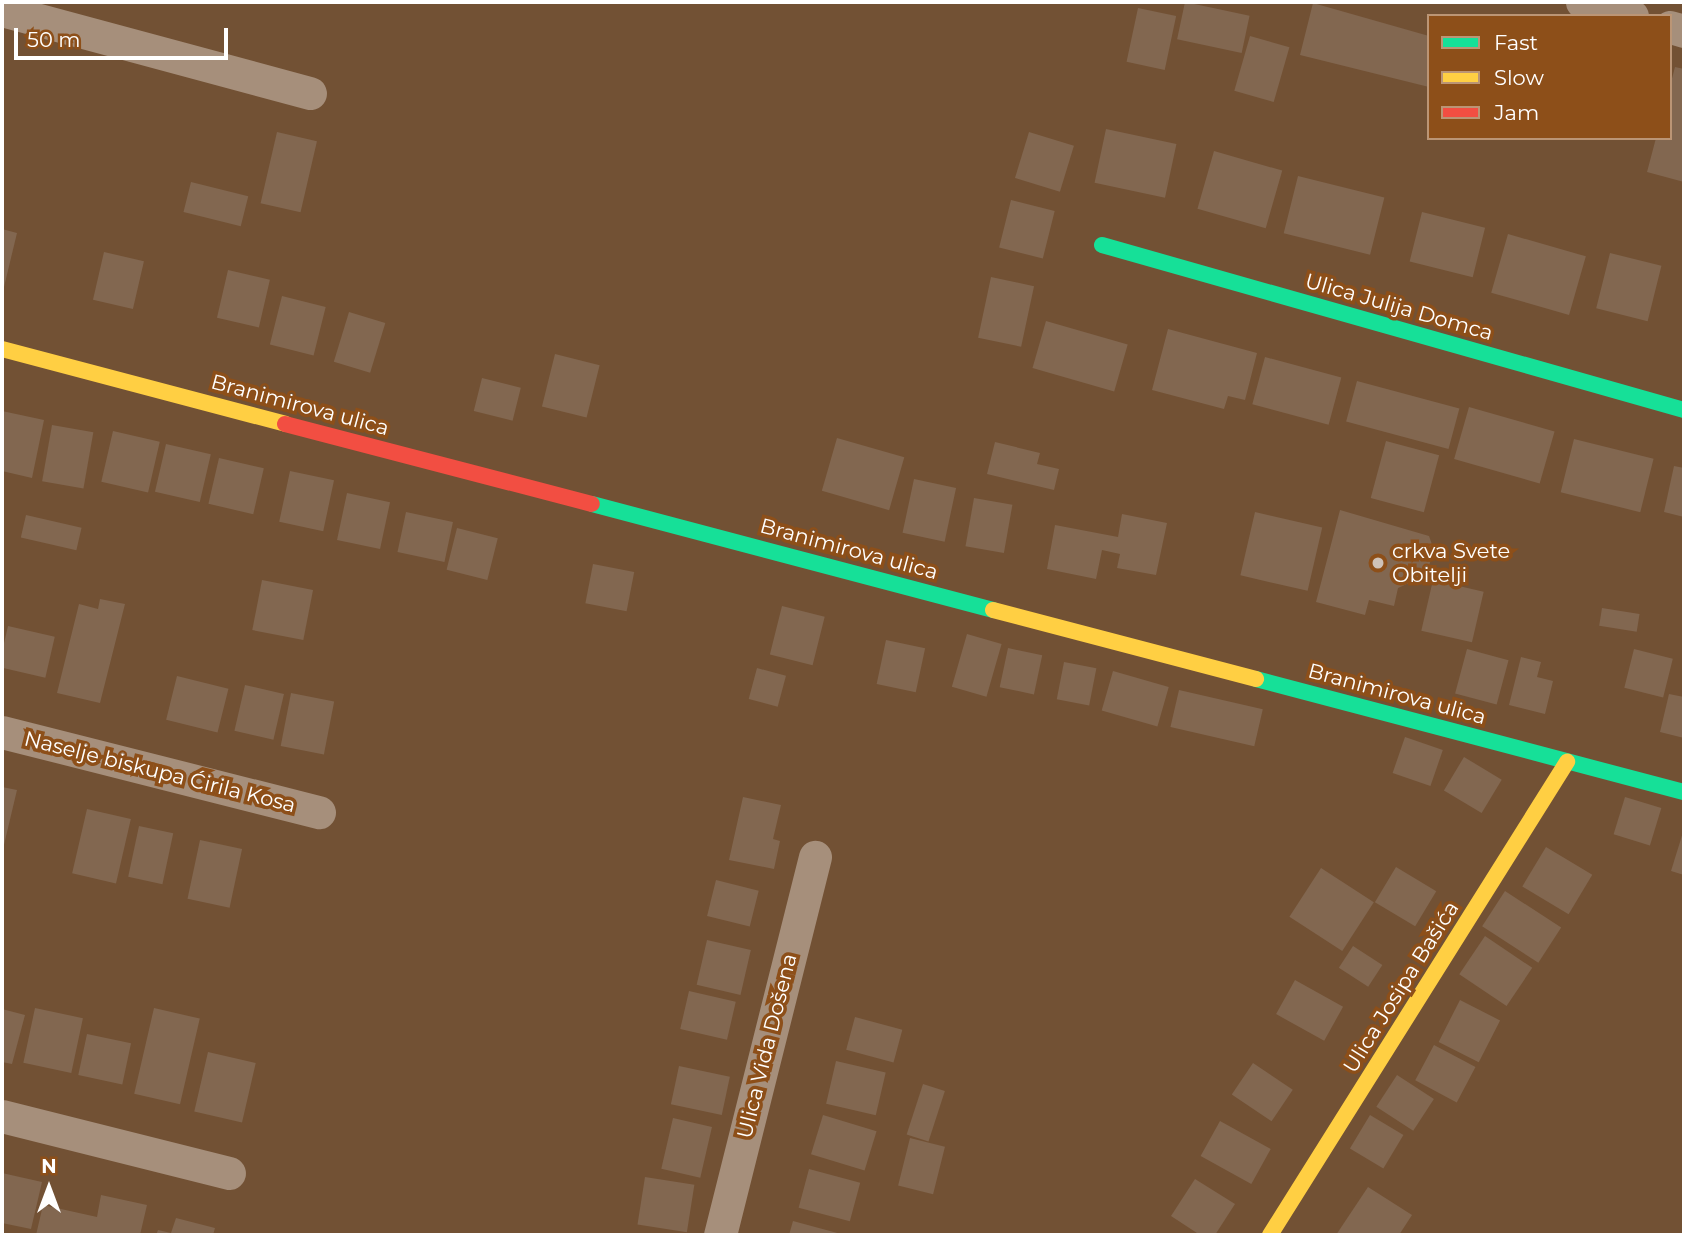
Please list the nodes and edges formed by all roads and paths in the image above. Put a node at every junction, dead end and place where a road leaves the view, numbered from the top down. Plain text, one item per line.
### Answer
1 (1582, 2) edge
2 (2, 10) edge
3 (1625, 14) edge
4 (310, 93) dead end
5 (1102, 245) dead end
6 (2, 349) edge
7 (1684, 410) edge
8 (2, 732) edge
9 (1567, 762) junction
10 (1684, 792) edge
11 (319, 812) dead end
12 (815, 857) dead end
13 (2, 1116) edge
14 (229, 1173) dead end
15 (720, 1235) edge
16 (1270, 1235) edge

1 - 3 street
2 - 4 street
5 - 7 street, Ulica Julija Domca
6 - 9 street, Branimirova ulica
8 - 11 street, Naselje biskupa Ćirila Kosa
9 - 10 street, Branimirova ulica
9 - 16 street, Ulica Josipa Bašića
12 - 15 street, Ulica Vida Došena
13 - 14 street

